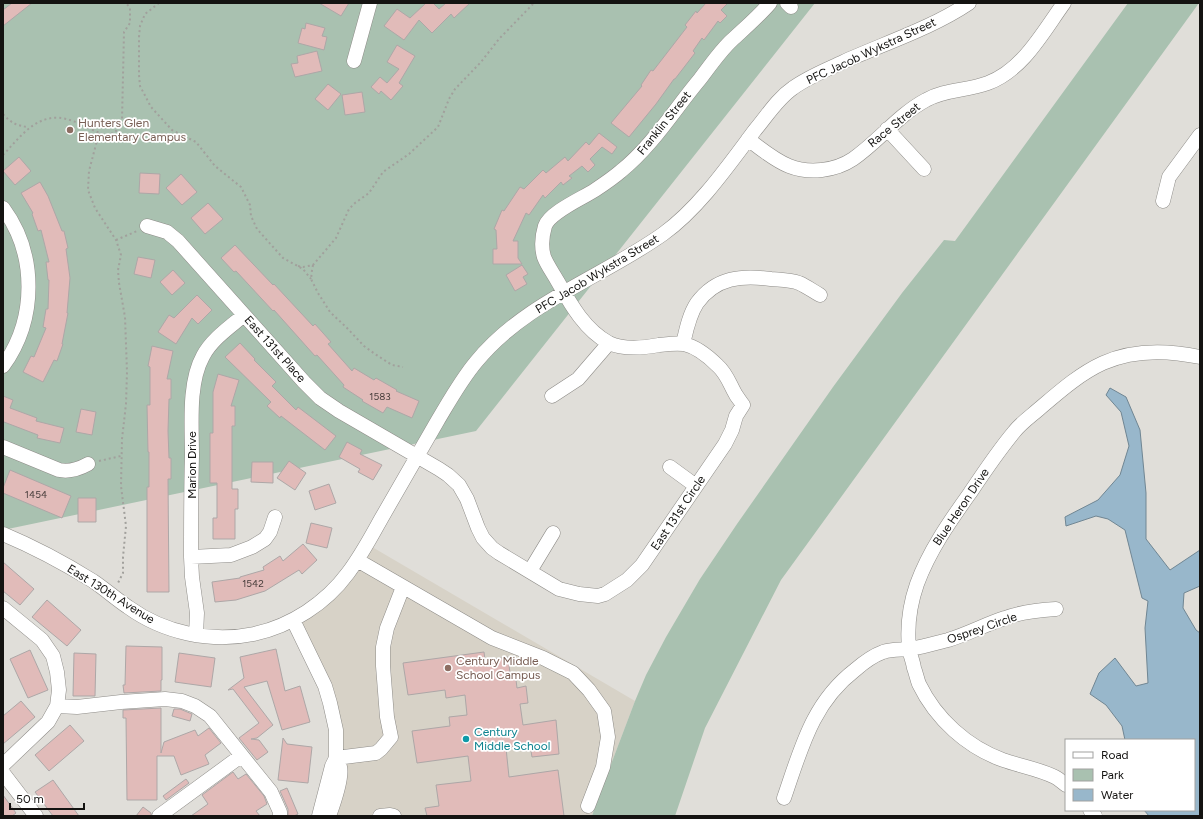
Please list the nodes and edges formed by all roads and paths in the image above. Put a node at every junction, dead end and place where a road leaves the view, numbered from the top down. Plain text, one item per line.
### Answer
1 (126, 3) edge
2 (159, 3) edge
3 (370, 3) edge
4 (534, 3) edge
5 (770, 3) edge
6 (969, 3) edge
7 (1064, 3) edge
8 (354, 61) dead end
9 (3, 114) edge
10 (29, 127) junction
11 (887, 129) junction
12 (99, 133) junction
13 (1200, 135) edge
14 (748, 139) junction
15 (1195, 152) edge
16 (3, 155) edge
17 (924, 169) dead end
18 (1163, 201) dead end
19 (3, 208) edge
20 (147, 226) joint
21 (116, 240) junction
22 (313, 265) junction
23 (298, 266) junction
24 (311, 279) junction
25 (564, 292) junction
26 (820, 295) dead end
27 (244, 315) junction
28 (609, 342) junction
29 (683, 344) junction
30 (1200, 358) edge
31 (3, 366) edge
32 (403, 367) dead end
33 (552, 396) dead end
34 (3, 447) edge
35 (121, 456) junction
36 (417, 456) junction
37 (88, 464) joint
38 (670, 467) dead end
39 (696, 486) junction
40 (275, 517) dead end
41 (553, 533) dead end
42 (3, 534) edge
43 (191, 557) junction
44 (357, 560) junction
45 (530, 571) junction
46 (403, 587) junction
47 (112, 595) junction
48 (3, 608) edge
49 (1056, 609) dead end
50 (293, 620) junction
51 (196, 635) junction
52 (909, 649) junction
53 (57, 706) junction
54 (241, 756) junction
55 (336, 758) junction
56 (3, 765) edge
57 (3, 773) edge
58 (1065, 784) edge
59 (784, 798) dead end
60 (588, 806) dead end
61 (36, 816) edge
62 (158, 816) edge
63 (280, 816) edge
64 (319, 816) edge
65 (329, 816) edge
66 (380, 816) edge
67 (394, 816) edge

1 - 12 path
2 - 23 path
3 - 8 street
4 - 22 path
5 - 25 street, Franklin Street
6 - 14 street, PFC Jacob Wykstra Street
7 - 11 street, Race Street
9 - 10 path
10 - 12 path
10 - 16 path
11 - 14 street, Race Street
11 - 17 street
12 - 21 path
13 - 15 street
14 - 25 street, PFC Jacob Wykstra Street
15 - 18 street
19 - 31 street
20 - 21 path
20 - 27 street, East 131st Place
21 - 35 path
22 - 23 path
22 - 24 path
23 - 24 path
24 - 32 path
25 - 28 street, East 131st Circle
25 - 36 street, PFC Jacob Wykstra Street
26 - 29 street
27 - 36 street, East 131st Place
27 - 43 street, Marion Drive
28 - 29 street, East 131st Circle
28 - 33 street
29 - 39 street, East 131st Circle
30 - 52 street, Blue Heron Drive
34 - 37 street
35 - 37 path
35 - 47 path
36 - 44 street, PFC Jacob Wykstra Street
36 - 45 street, East 131st Circle
38 - 39 street
39 - 45 street, East 131st Circle
40 - 43 street
41 - 45 street
42 - 47 street, East 130th Avenue
43 - 51 street, Marion Drive
44 - 46 street
44 - 50 street, PFC Jacob Wykstra Street
46 - 55 street
46 - 60 street
47 - 51 street, East 130th Avenue
48 - 53 street
49 - 52 street, Osprey Circle
50 - 51 street, East 130th Avenue
50 - 55 street
52 - 58 street, Blue Heron Drive
52 - 59 street, Osprey Circle
53 - 54 street
53 - 56 street
54 - 62 street
54 - 63 street
55 - 64 street
55 - 65 street
57 - 61 street
66 - 67 street

